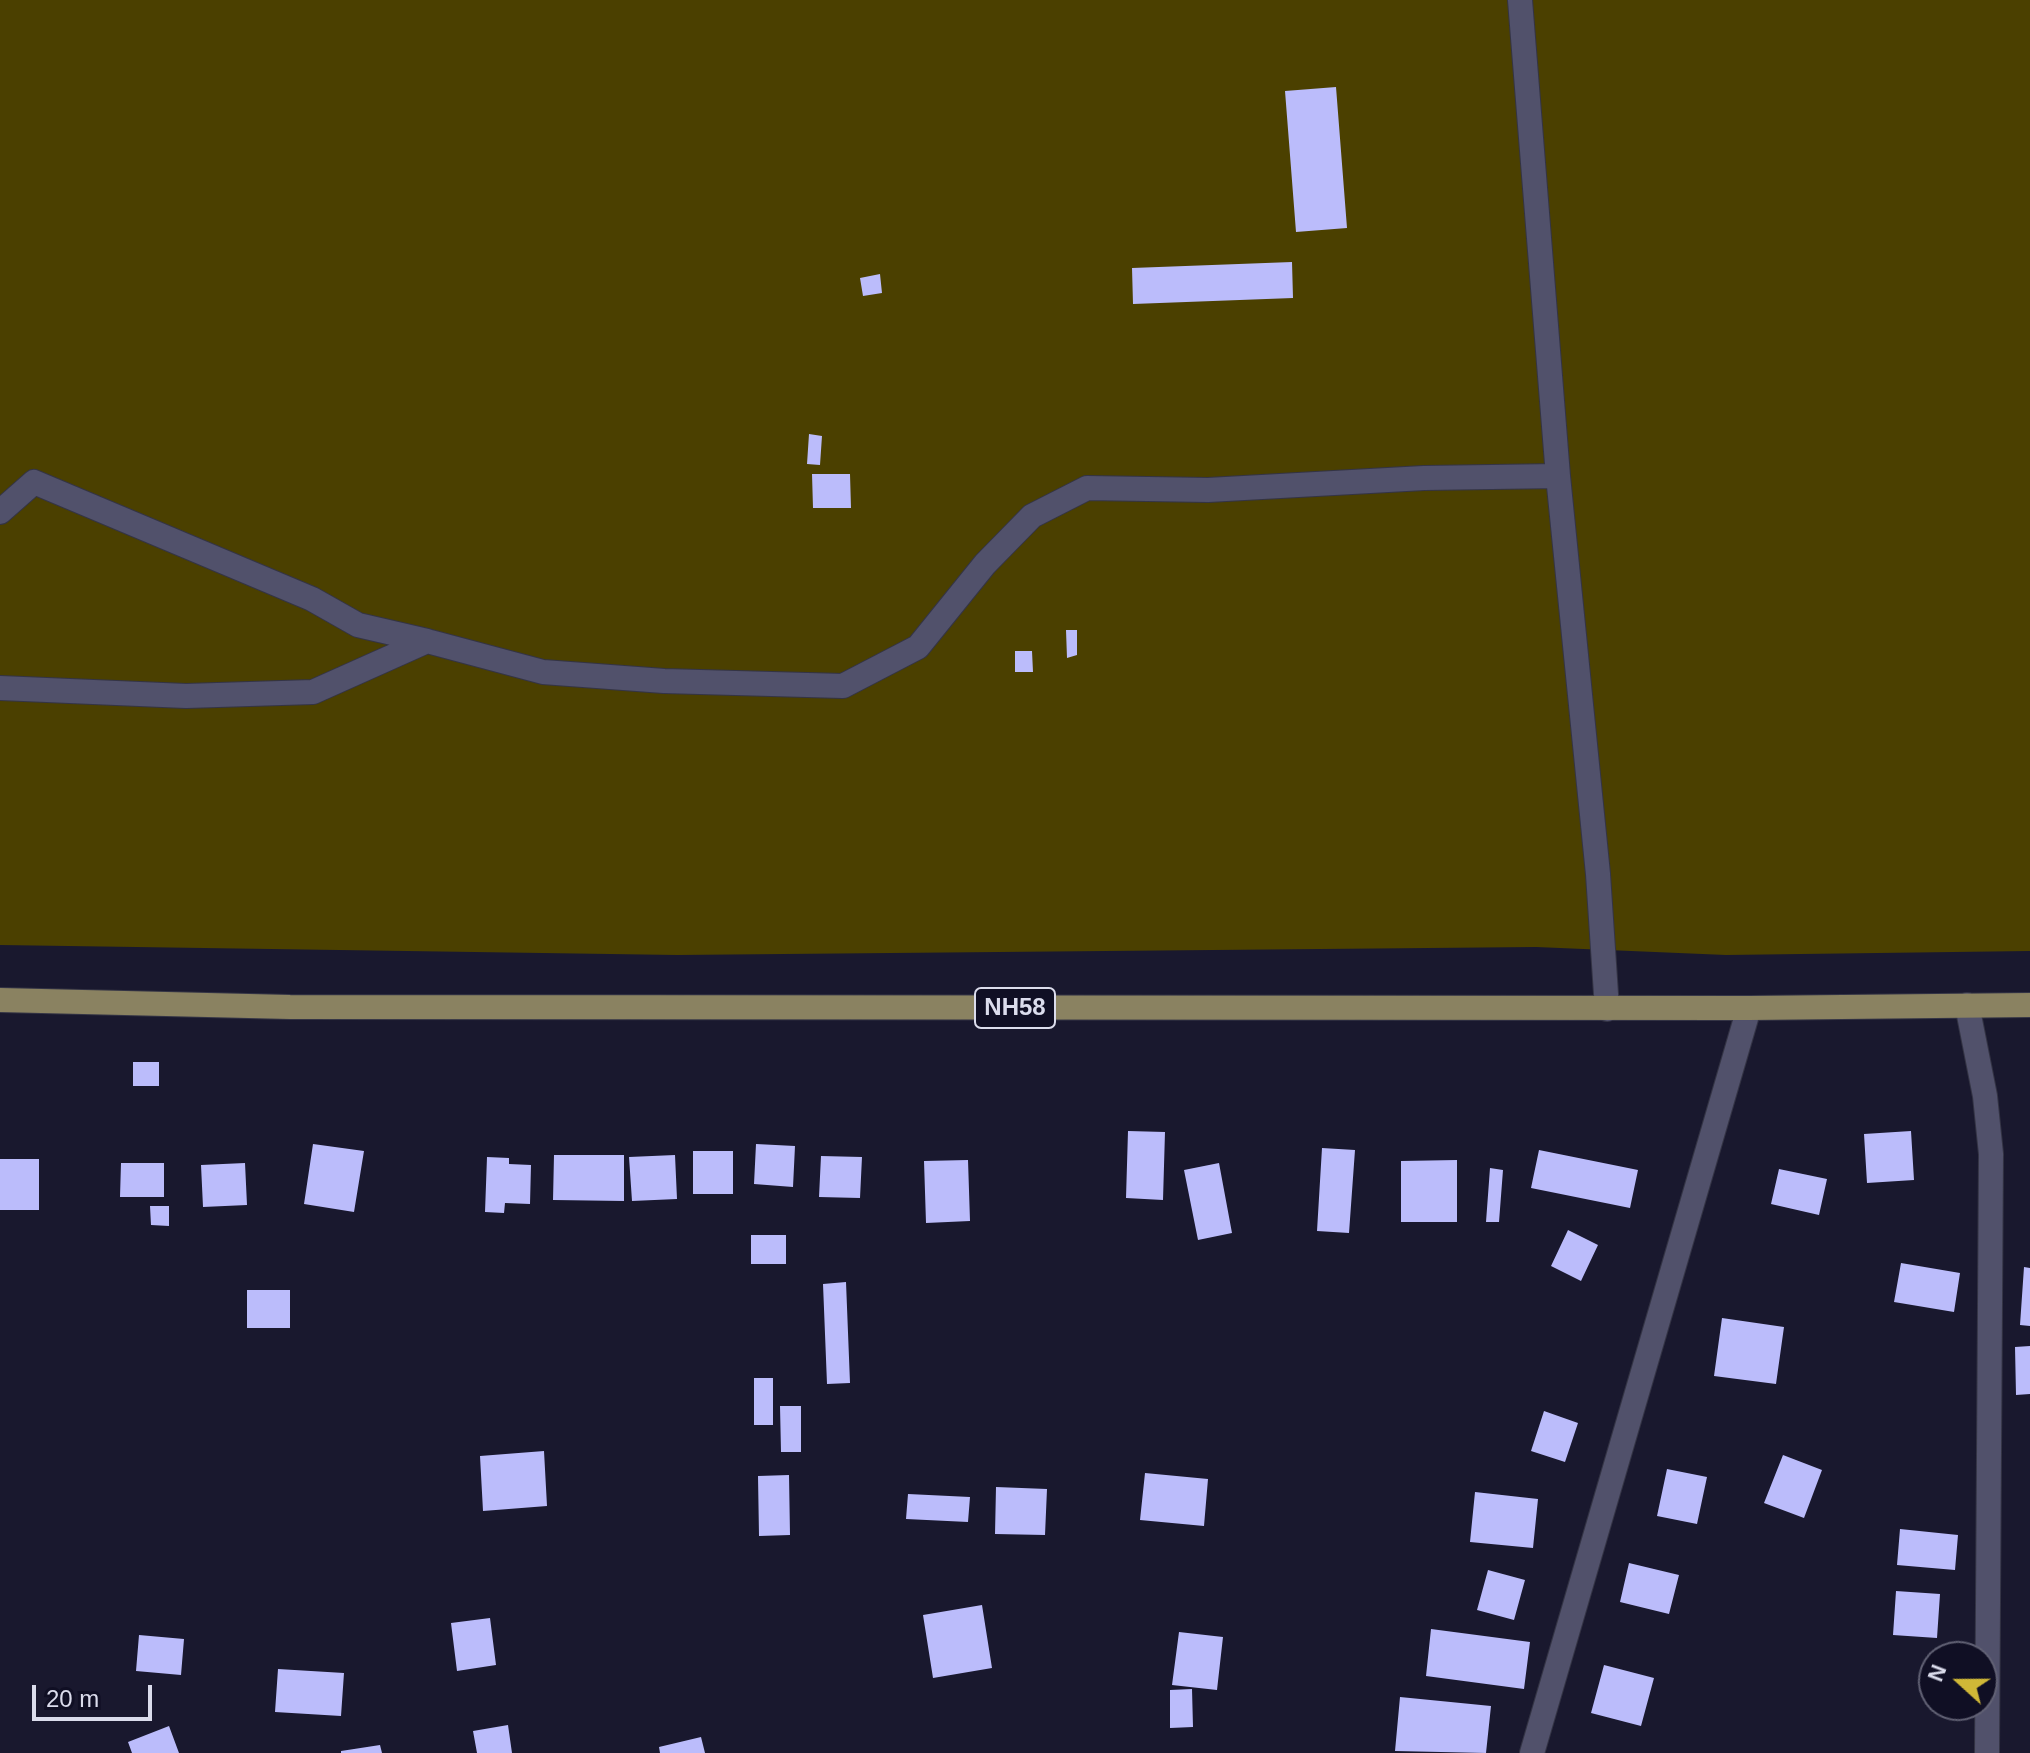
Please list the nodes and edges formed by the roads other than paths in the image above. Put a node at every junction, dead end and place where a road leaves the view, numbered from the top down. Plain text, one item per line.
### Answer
1 (1520, 0) edge
2 (1558, 476) junction
3 (0, 512) edge
4 (427, 641) junction
5 (0, 688) edge
6 (0, 1000) edge
7 (1967, 1005) junction
8 (2030, 1005) edge
9 (1749, 1008) junction
10 (1607, 1009) junction
11 (1532, 1753) edge
12 (1987, 1753) edge

1 - 2 street
2 - 4 street
2 - 10 street
3 - 4 street
4 - 5 street
6 - 10 main road, NH58
7 - 8 main road, NH58
7 - 9 main road, NH58
7 - 12 street
9 - 10 main road, NH58
9 - 11 street

